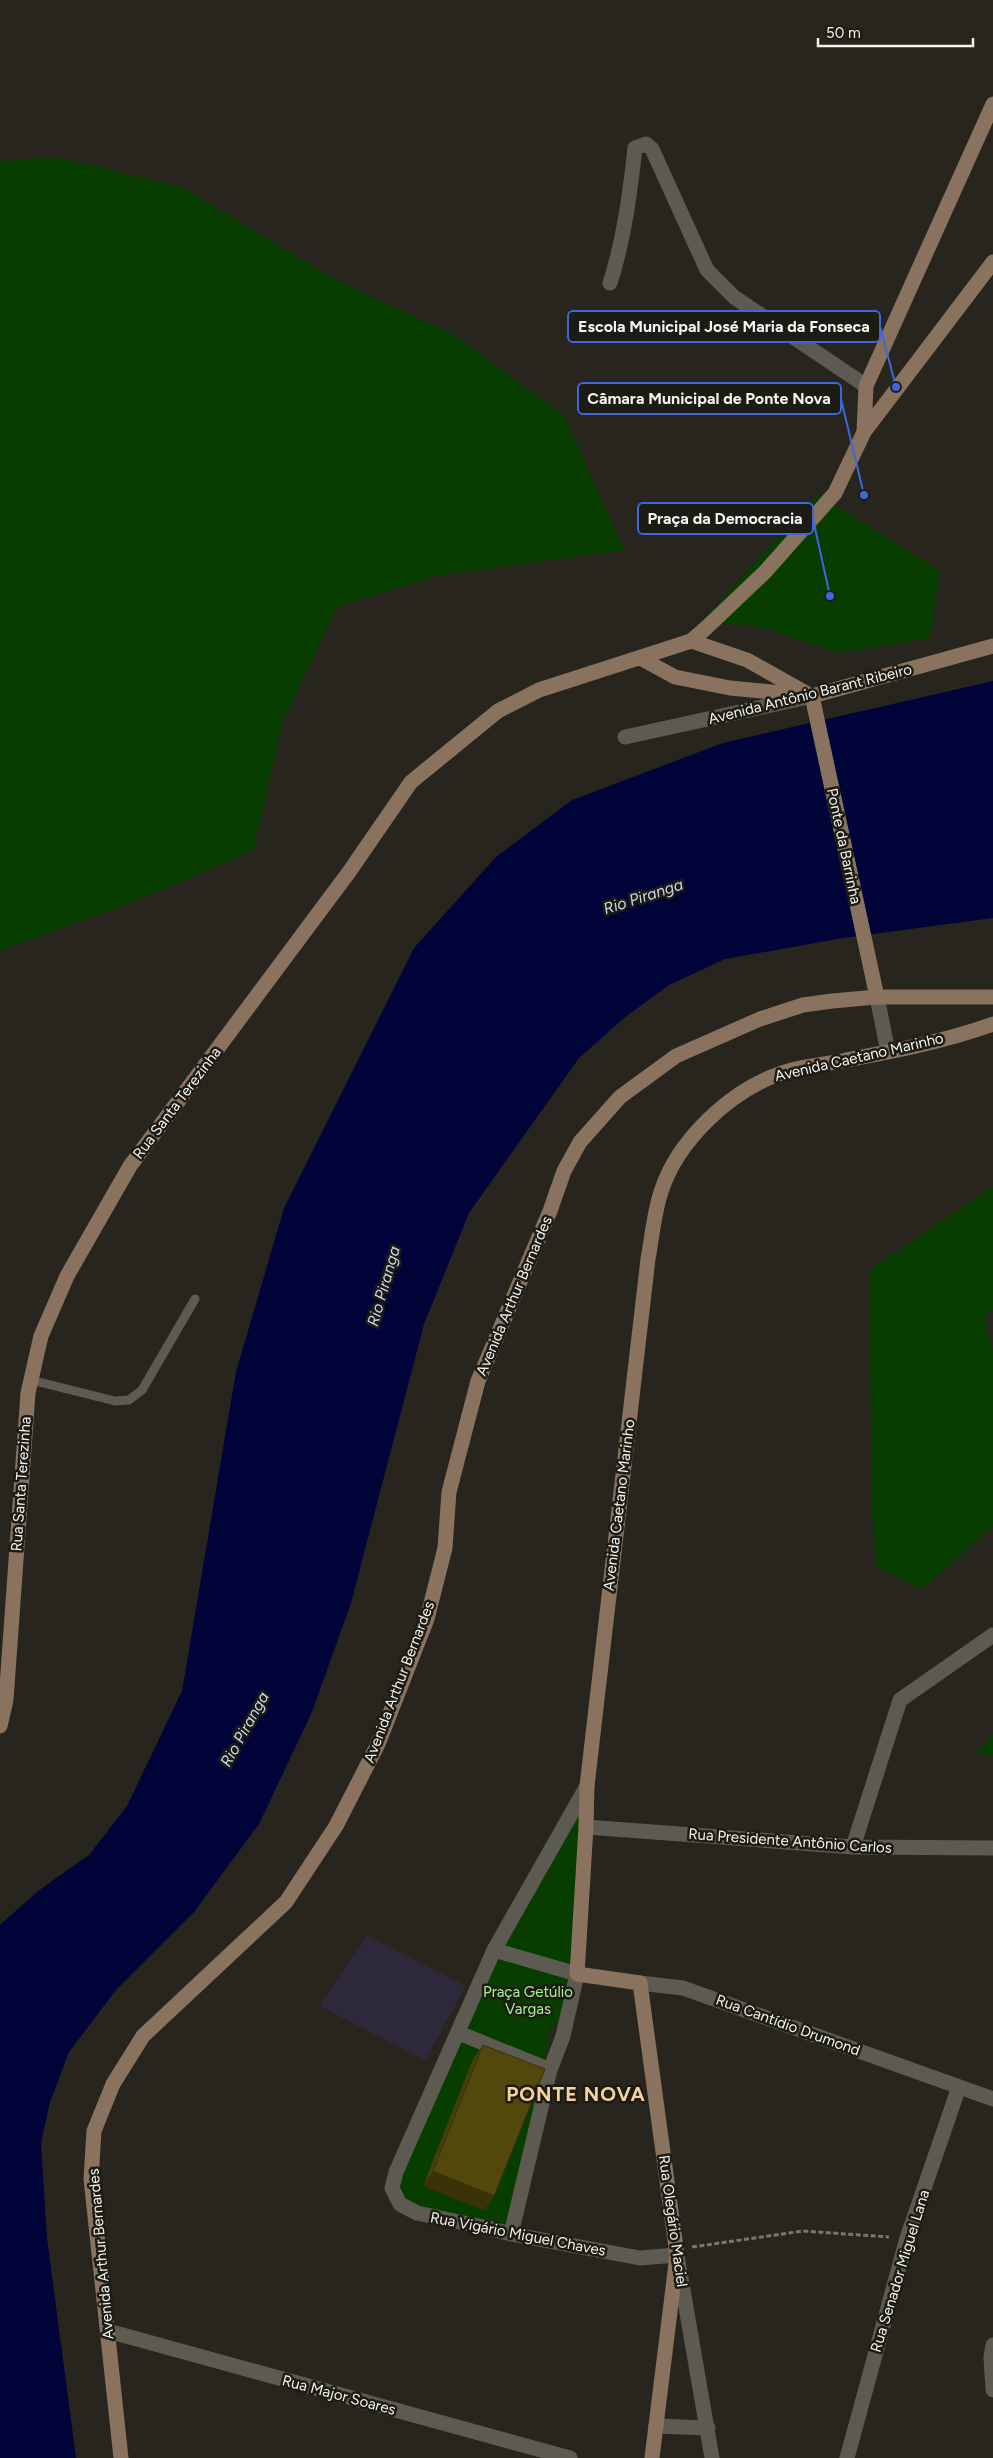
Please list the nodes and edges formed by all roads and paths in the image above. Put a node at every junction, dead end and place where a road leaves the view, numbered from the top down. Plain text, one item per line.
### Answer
1 (993, 104) edge
2 (993, 262) edge
3 (610, 283) dead end
4 (866, 386) junction
5 (864, 432) junction
6 (691, 641) junction
7 (993, 646) edge
8 (642, 658) junction
9 (814, 702) junction
10 (625, 738) dead end
11 (876, 997) junction
12 (993, 997) edge
13 (993, 1024) edge
14 (888, 1052) junction
15 (195, 1299) dead end
16 (31, 1380) junction
17 (993, 1635) edge
18 (0, 1726) edge
19 (586, 1786) junction
20 (586, 1827) junction
21 (853, 1847) junction
22 (993, 1848) edge
23 (494, 1950) junction
24 (577, 1974) junction
25 (640, 1983) junction
26 (459, 2033) junction
27 (550, 2070) junction
28 (960, 2087) junction
29 (993, 2099) edge
30 (399, 2167) joint
31 (511, 2234) junction
32 (907, 2238) junction
33 (677, 2252) junction
34 (108, 2331) junction
35 (993, 2345) edge
36 (993, 2390) edge
37 (656, 2426) junction
38 (708, 2428) junction
39 (121, 2458) edge
40 (570, 2458) edge
41 (652, 2458) edge
42 (712, 2458) edge
43 (846, 2458) edge

1 - 4 street
2 - 5 street
3 - 4 street
4 - 5 street
5 - 6 street
6 - 8 street, Rua Santa Terezinha
6 - 9 street
7 - 9 street, Avenida Antônio Barant Ribeiro
8 - 9 street
8 - 16 street, Rua Santa Terezinha
9 - 10 street, Avenida Antônio Barant Ribeiro
9 - 11 street, Ponte da Barrinha
11 - 12 street, Avenida Arthur Bernardes
11 - 14 street
11 - 34 street, Avenida Arthur Bernardes
13 - 14 street, Avenida Caetano Marinho
14 - 19 street, Avenida Caetano Marinho
15 - 16 lane
16 - 18 street, Rua Santa Terezinha
17 - 21 street
19 - 20 street
19 - 23 street, Avenida Caetano Marinho
20 - 21 street, Rua Presidente Antônio Carlos
20 - 24 street
21 - 22 street, Rua Presidente Antônio Carlos
23 - 24 street
23 - 26 street, Avenida Caetano Marinho
24 - 25 street, Rua Cantídio Drumond
24 - 27 street
25 - 28 street, Rua Cantídio Drumond
25 - 33 street, Rua Olegário Maciel
26 - 27 street
26 - 30 street, Avenida Caetano Marinho
27 - 31 street
28 - 29 street, Rua Cantídio Drumond
28 - 32 street, Rua Senador Miguel Lana
30 - 31 street, Rua Vigário Miguel Chaves
31 - 33 street, Rua Vigário Miguel Chaves
32 - 33 path
32 - 43 street, Rua Senador Miguel Lana
33 - 37 street
33 - 38 street, Rua Olegário Maciel
34 - 39 street, Avenida Arthur Bernardes
34 - 40 street, Rua Major Soares
35 - 36 street
37 - 38 street
37 - 41 street
38 - 42 street, Rua Olegário Maciel

